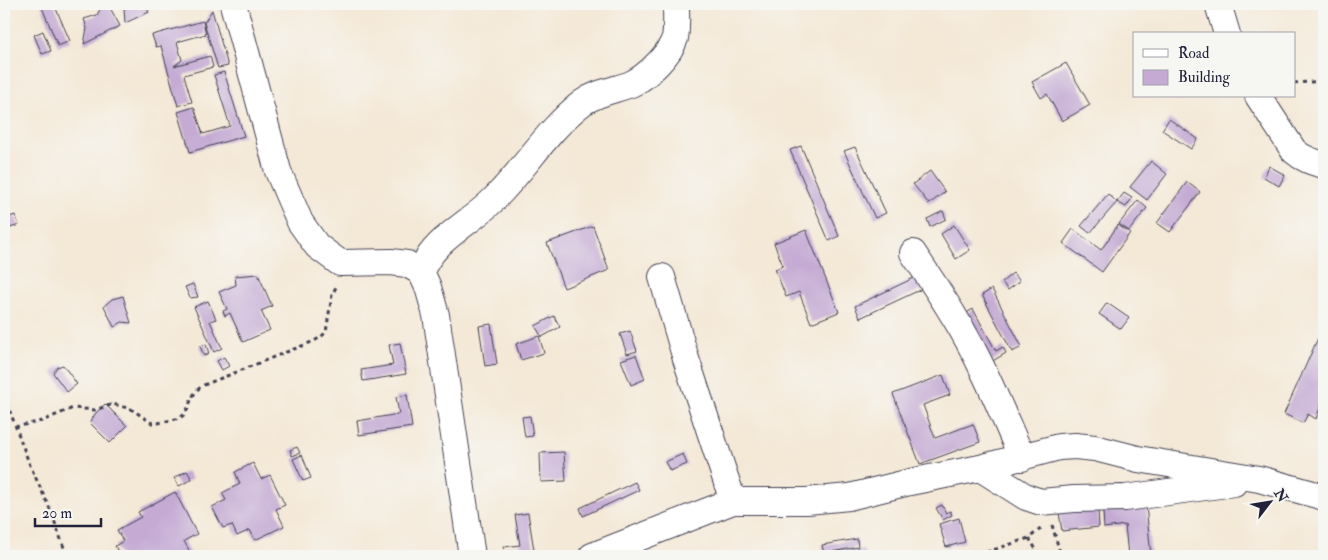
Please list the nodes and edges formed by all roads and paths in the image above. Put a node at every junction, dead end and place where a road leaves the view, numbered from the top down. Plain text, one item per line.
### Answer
1 (233, 4) edge
2 (676, 4) edge
3 (1218, 4) edge
4 (1226, 32) edge
5 (1324, 81) edge
6 (1296, 83) edge
7 (1259, 98) edge
8 (1324, 165) edge
9 (913, 253) dead end
10 (348, 263) junction
11 (421, 272) junction
12 (662, 277) dead end
13 (4, 395) edge
14 (15, 427) junction
15 (1022, 458) junction
16 (980, 468) junction
17 (1259, 479) junction
18 (1324, 497) edge
19 (733, 501) junction
20 (1046, 511) junction
21 (1028, 538) junction
22 (67, 556) edge
23 (472, 556) edge
24 (592, 556) edge
25 (971, 556) edge
26 (1040, 556) edge
27 (1061, 556) edge

1 - 10 street
2 - 11 street
3 - 4 street
5 - 6 path
7 - 8 street
9 - 15 street
10 - 11 street
10 - 14 path
11 - 23 street
12 - 19 street
13 - 14 path
14 - 22 path
15 - 16 street
15 - 17 street
16 - 19 street
16 - 20 street
17 - 18 street
17 - 20 street
19 - 24 street
20 - 21 path
20 - 27 path
21 - 25 path
21 - 26 path

